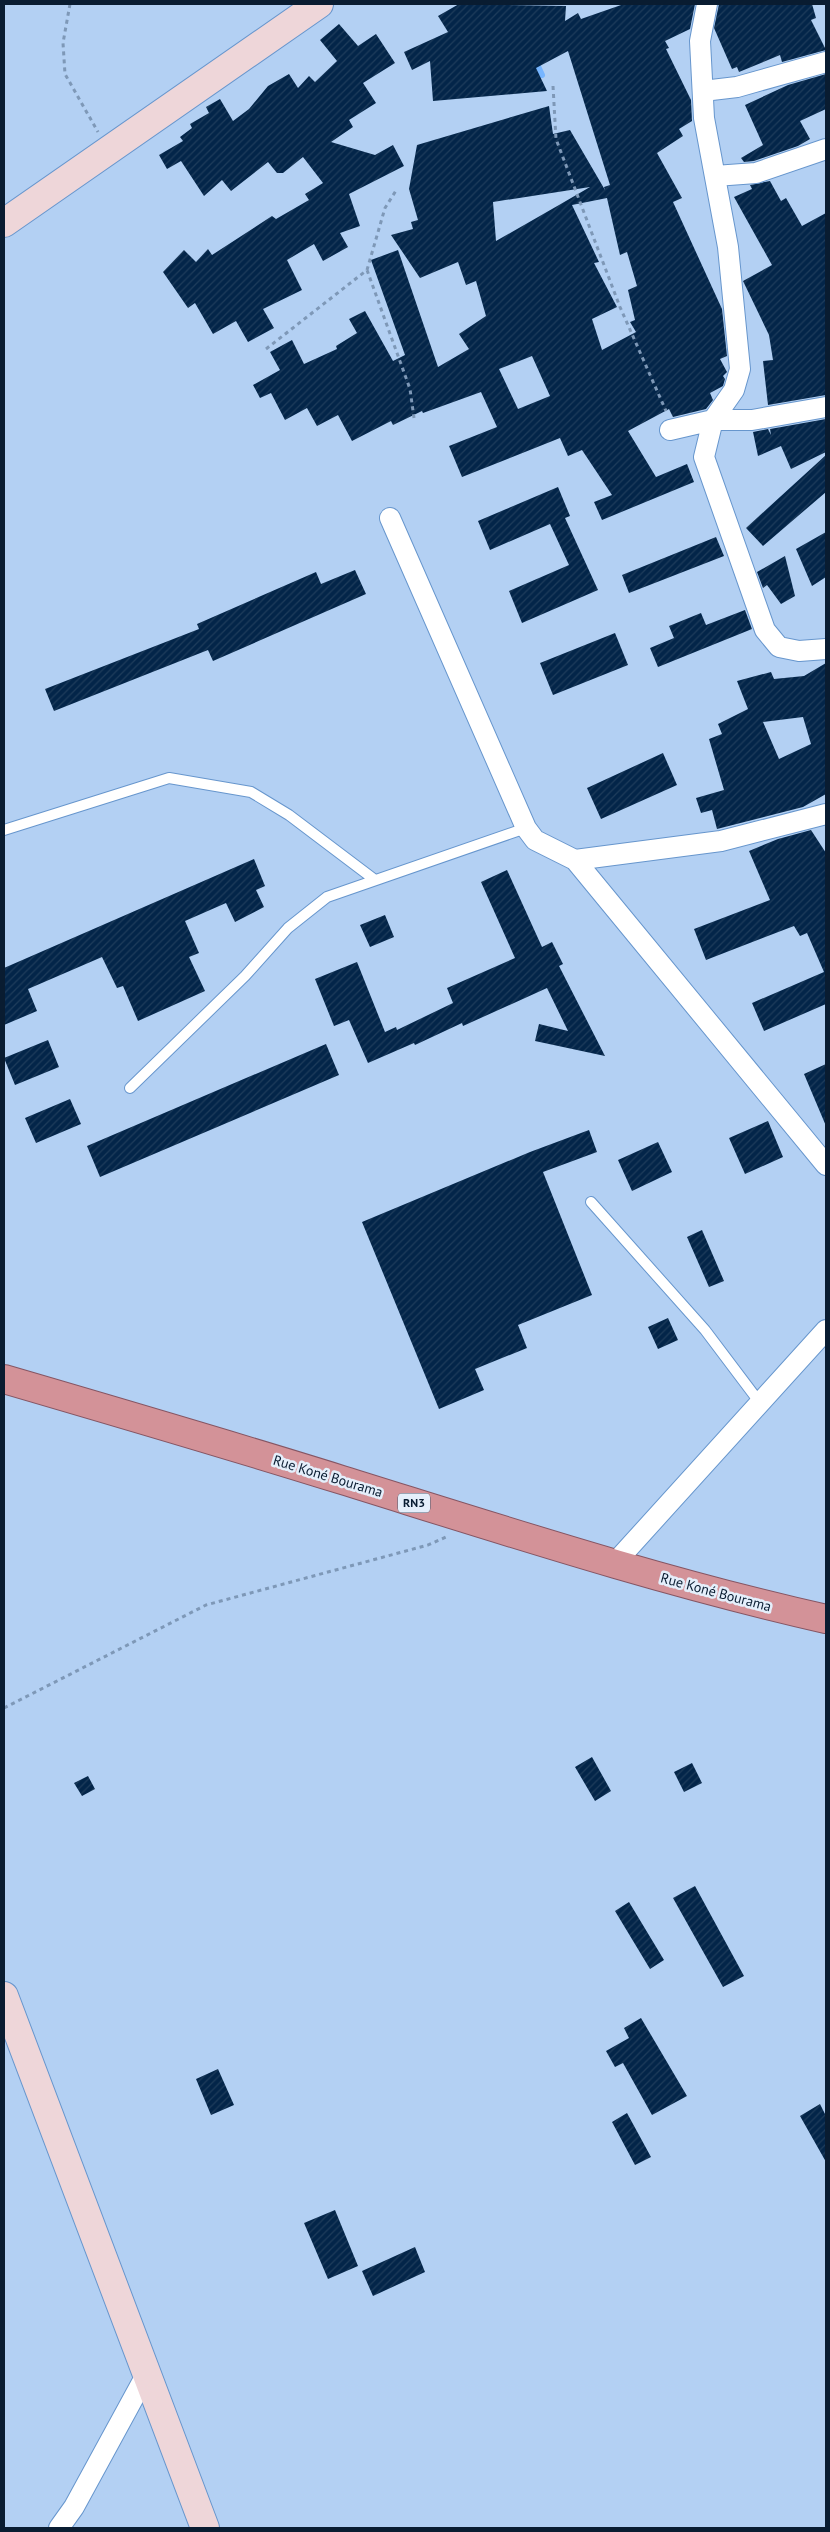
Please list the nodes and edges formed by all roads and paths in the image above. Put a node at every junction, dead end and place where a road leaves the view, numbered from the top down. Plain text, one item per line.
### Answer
1 (70, 4) edge
2 (319, 4) edge
3 (707, 4) edge
4 (826, 62) edge
5 (553, 86) dead end
6 (703, 91) junction
7 (108, 149) junction
8 (826, 149) edge
9 (715, 176) junction
10 (397, 189) dead end
11 (4, 223) edge
12 (367, 270) junction
13 (266, 349) dead end
14 (826, 406) edge
15 (414, 418) dead end
16 (713, 420) junction
17 (670, 430) joint
18 (390, 518) dead end
19 (826, 649) edge
20 (826, 814) edge
21 (526, 828) junction
22 (4, 830) edge
23 (575, 860) junction
24 (375, 880) junction
25 (130, 1088) dead end
26 (826, 1165) edge
27 (591, 1202) dead end
28 (826, 1330) edge
29 (4, 1379) edge
30 (760, 1403) junction
31 (479, 1524) junction
32 (613, 1565) junction
33 (826, 1619) edge
34 (4, 1708) edge
35 (4, 1996) edge
36 (146, 2375) junction
37 (59, 2528) edge
38 (205, 2528) edge

1 - 7 path
2 - 7 main road
3 - 6 street
4 - 6 street
5 - 17 path
6 - 9 street
7 - 11 main road
8 - 9 street
9 - 16 street
10 - 12 path
12 - 13 path
12 - 15 path
14 - 16 street
16 - 17 street
16 - 19 street
18 - 21 street
20 - 23 street
21 - 23 street
21 - 24 lane
22 - 24 lane
23 - 26 street
24 - 25 lane
27 - 30 lane
28 - 30 street
29 - 31 highway, Rue Koné Bourama / RN3
30 - 32 street
31 - 32 highway, Rue Koné Bourama / RN3
31 - 34 path
32 - 33 highway, Rue Koné Bourama / RN3
35 - 36 main road
36 - 37 street
36 - 38 main road

